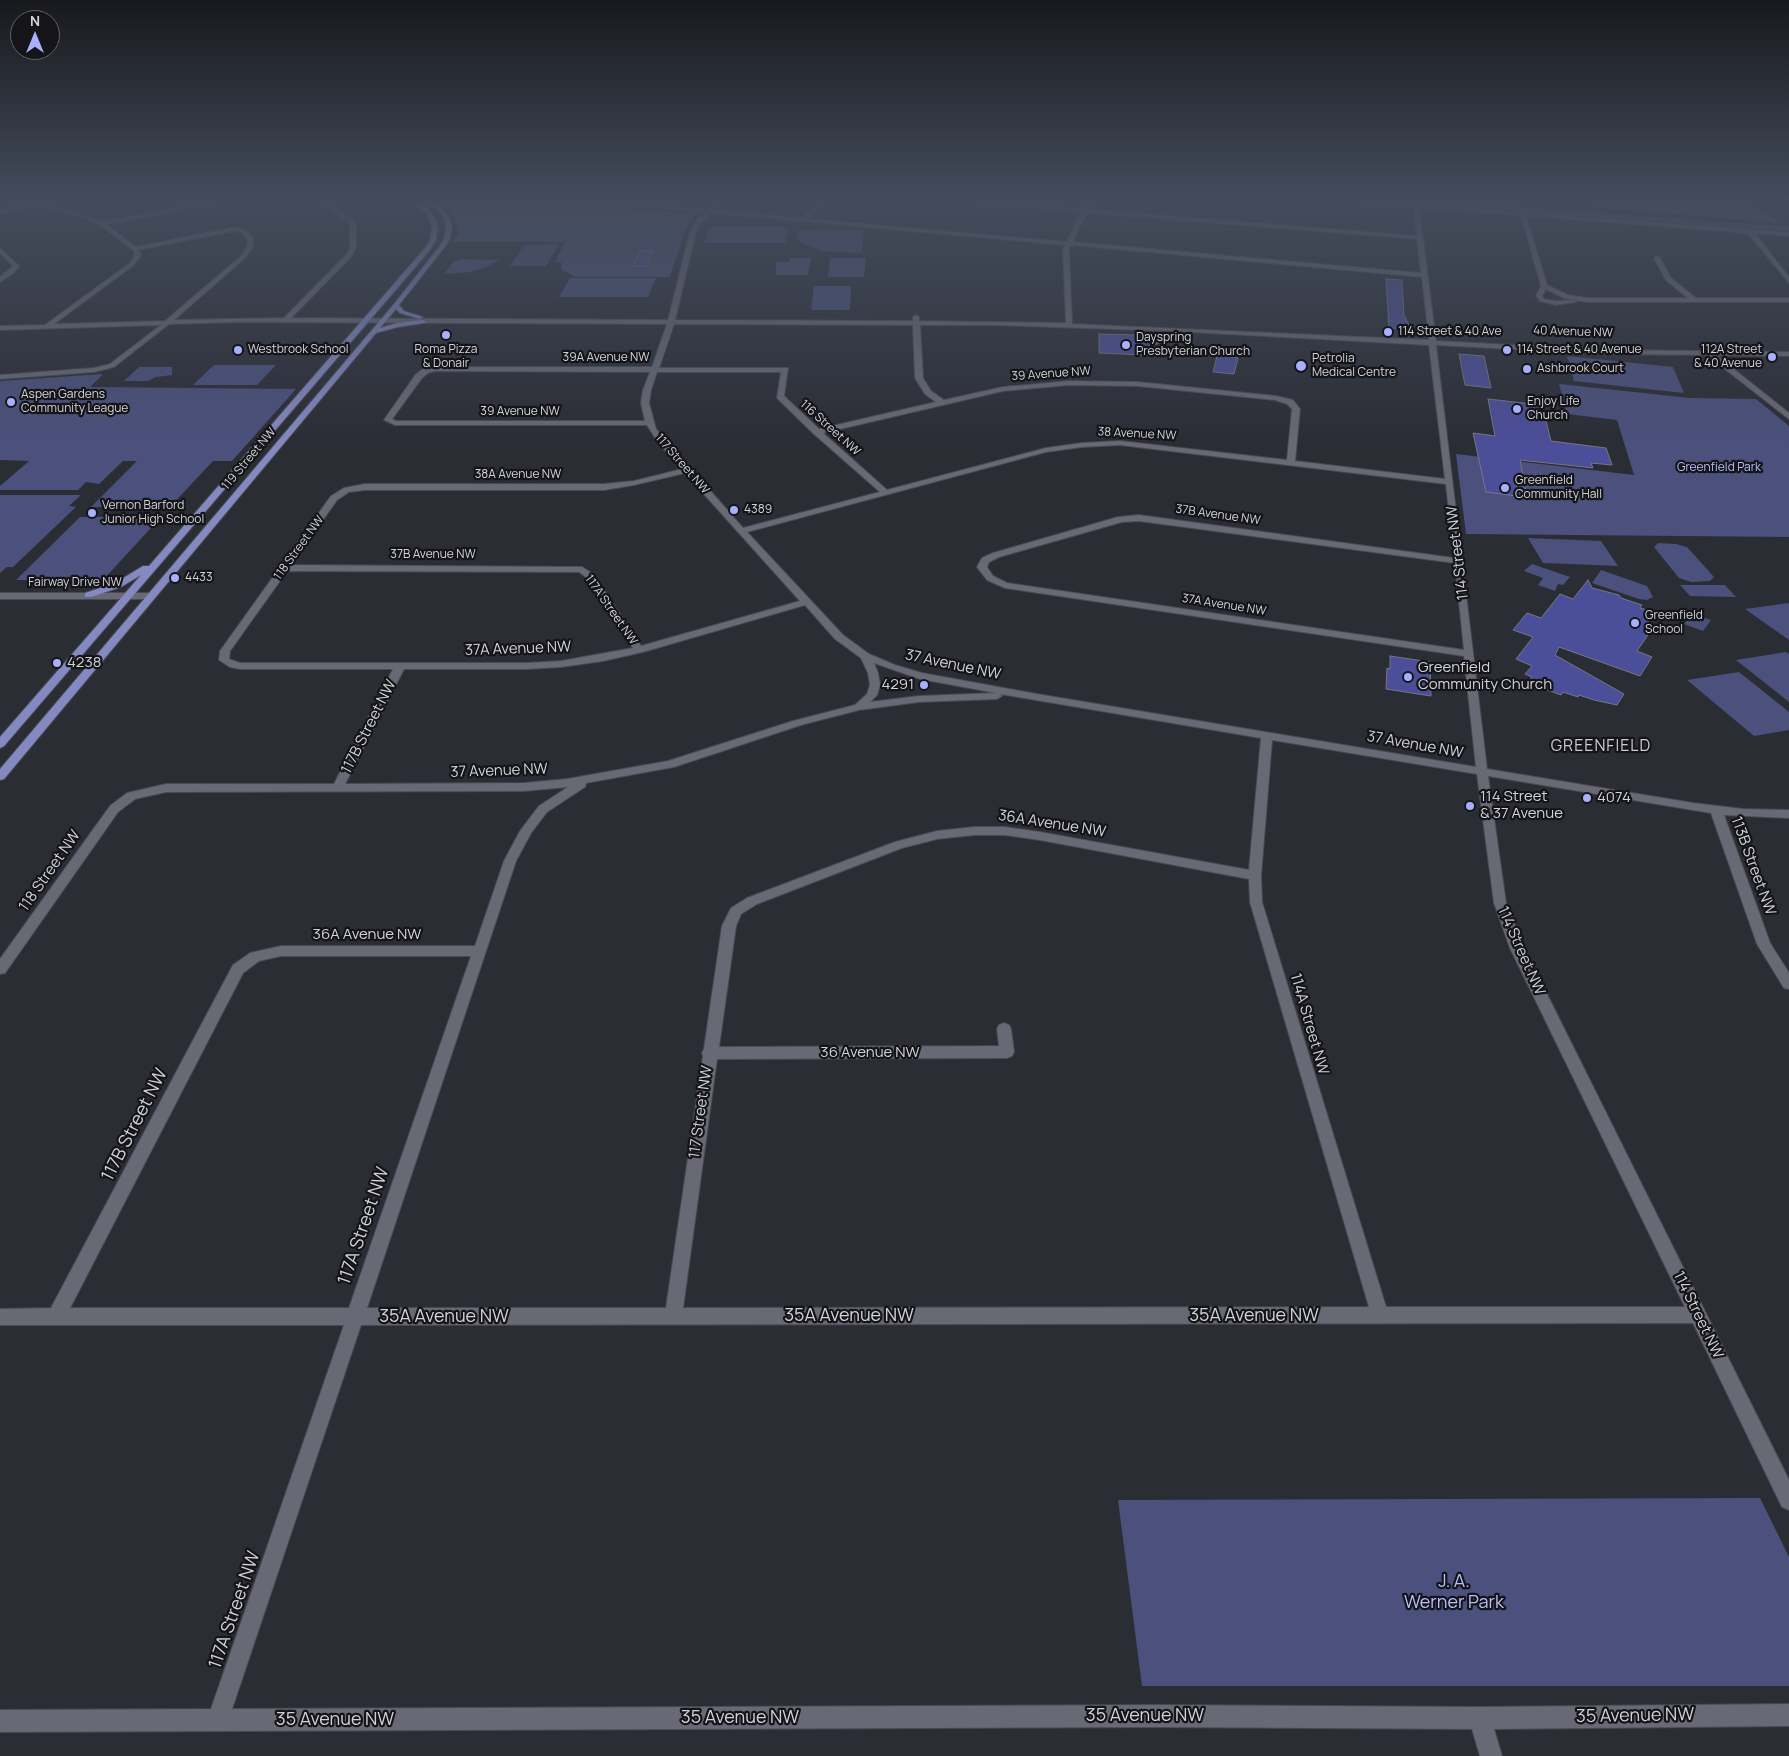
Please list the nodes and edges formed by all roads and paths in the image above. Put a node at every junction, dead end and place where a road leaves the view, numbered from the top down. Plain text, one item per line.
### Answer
1 (108, 282) edge
2 (215, 282) edge
3 (323, 282) edge
4 (400, 282) edge
5 (414, 282) edge
6 (681, 282) edge
7 (1067, 282) edge
8 (1426, 282) edge
9 (1543, 282) edge
10 (1672, 282) edge
11 (1544, 286) junction
12 (1600, 300) junction
13 (1694, 300) junction
14 (1789, 300) edge
15 (396, 305) junction
16 (383, 319) junction
17 (422, 319) junction
18 (286, 320) junction
19 (367, 320) junction
20 (671, 320) junction
21 (916, 320) junction
22 (168, 322) junction
23 (1069, 322) junction
24 (47, 326) junction
25 (0, 328) edge
26 (373, 332) junction
27 (1433, 340) junction
28 (1700, 346) junction
29 (1789, 346) edge
30 (1710, 354) junction
31 (1789, 354) edge
32 (654, 369) junction
33 (785, 370) joint
34 (0, 377) edge
35 (941, 402) junction
36 (1780, 410) junction
37 (1789, 410) edge
38 (1789, 417) edge
39 (390, 422) joint
40 (649, 423) junction
41 (817, 432) junction
42 (1291, 462) junction
43 (688, 470) junction
44 (1449, 482) junction
45 (347, 490) joint
46 (886, 493) junction
47 (742, 531) junction
48 (159, 560) junction
49 (1459, 561) junction
50 (982, 567) joint
51 (284, 568) junction
52 (582, 570) joint
53 (0, 596) edge
54 (88, 596) junction
55 (128, 596) junction
56 (150, 596) junction
57 (806, 602) junction
58 (639, 650) junction
59 (1469, 654) junction
60 (865, 656) junction
61 (224, 660) joint
62 (400, 666) junction
63 (1037, 697) junction
64 (858, 707) junction
65 (1267, 735) junction
66 (0, 744) edge
67 (1482, 772) junction
68 (0, 776) edge
69 (595, 779) junction
70 (337, 789) junction
71 (131, 796) joint
72 (1716, 810) junction
73 (1789, 814) edge
74 (1255, 876) junction
75 (736, 911) joint
76 (480, 951) junction
77 (254, 957) joint
78 (0, 969) edge
79 (1789, 984) edge
80 (1004, 1029) dead end
81 (709, 1053) junction
82 (1698, 1315) junction
83 (673, 1316) junction
84 (1380, 1316) junction
85 (0, 1317) edge
86 (56, 1317) junction
87 (354, 1317) junction
88 (1789, 1500) edge
89 (1789, 1715) edge
90 (1480, 1718) junction
91 (218, 1720) junction
92 (0, 1721) edge
93 (1491, 1756) edge

1 - 24 street
2 - 22 street
3 - 18 street
4 - 19 main road, 119 Street NW
5 - 15 main road, 119 Street NW
6 - 20 street, 117 Street NW
7 - 23 street
8 - 27 street, 114 Street NW
9 - 11 street
10 - 13 street
11 - 12 street
11 - 12 street
12 - 13 street
13 - 14 street
15 - 16 main road, 119 Street NW
15 - 17 main road
16 - 17 street, 40 Avenue NW
16 - 19 street, 40 Avenue NW
16 - 26 main road, 119 Street NW
17 - 20 street, 40 Avenue NW
17 - 26 main road
18 - 19 street, 40 Avenue NW
18 - 22 street, 40 Avenue NW
19 - 48 main road, 119 Street NW
20 - 21 street, 40 Avenue NW
20 - 32 street, 117 Street NW
21 - 23 street, 40 Avenue NW
21 - 35 street
22 - 24 street, 40 Avenue NW
22 - 34 street
23 - 27 street, 40 Avenue NW
24 - 25 street, 40 Avenue NW
26 - 56 main road, 119 Street NW
27 - 28 street, 40 Avenue NW
27 - 30 street, 40 Avenue NW
27 - 44 street, 114 Street NW
28 - 29 street, 40 Avenue NW
28 - 30 street
30 - 31 street, 40 Avenue NW
30 - 36 street
32 - 33 street, 39A Avenue NW
32 - 39 street, 39A Avenue NW
32 - 40 street, 117 Street NW
33 - 41 street, 116 Street NW
35 - 41 street, 39 Avenue NW
35 - 42 street, 39 Avenue NW
36 - 37 street
36 - 38 street
39 - 40 street, 39 Avenue NW
40 - 43 street, 117 Street NW
41 - 46 street, 116 Street NW
42 - 44 street, 38 Avenue NW
42 - 46 street, 38 Avenue NW
43 - 45 street, 38A Avenue NW
43 - 47 street, 117 Street NW
44 - 49 street, 114 Street NW
45 - 51 street, 118 Street NW
46 - 47 street, 38 Avenue NW
47 - 57 street, 117 Street NW
48 - 54 main road
48 - 55 main road, 119 Street NW
49 - 50 street, 37B Avenue NW
49 - 59 street, 114 Street NW
50 - 59 street, 37A Avenue NW
51 - 52 street, 37B Avenue NW
51 - 61 street, 118 Street NW
52 - 58 street, 117A Street NW
53 - 54 street, Fairway Drive NW
54 - 55 street, Fairway Drive NW
55 - 56 street, Fairway Drive NW
55 - 66 main road, 119 Street NW
56 - 68 main road, 119 Street NW
57 - 58 street, 37A Avenue NW
57 - 60 street, 117 Street NW
58 - 62 street, 37A Avenue NW
59 - 67 street, 114 Street NW
60 - 63 street, 37 Avenue NW
60 - 64 street
61 - 62 street, 37A Avenue NW
62 - 70 street, 117B Street NW
63 - 64 street, 37 Avenue NW
63 - 65 street, 37 Avenue NW
64 - 69 street, 37 Avenue NW
65 - 67 street, 37 Avenue NW
65 - 74 street, 114A Street NW
67 - 72 street, 37 Avenue NW
67 - 82 street, 114 Street NW
69 - 70 street, 37 Avenue NW
69 - 76 street, 117A Street NW
70 - 71 street, 37 Avenue NW
71 - 78 street, 118 Street NW
72 - 73 street, 37 Avenue NW
72 - 79 street, 113B Street NW
74 - 75 street, 36A Avenue NW
74 - 84 street, 114A Street NW
75 - 81 street, 117 Street NW
76 - 77 street, 36A Avenue NW
76 - 87 street, 117A Street NW
77 - 86 street, 117B Street NW
80 - 81 street, 36 Avenue NW
81 - 83 street, 117 Street NW
82 - 84 street, 35A Avenue NW
82 - 88 street, 114 Street NW
83 - 84 street, 35A Avenue NW
83 - 87 street, 35A Avenue NW
85 - 86 street, 35A Avenue NW
86 - 87 street, 35A Avenue NW
87 - 91 street, 117A Street NW
89 - 90 street, 35 Avenue NW
90 - 91 street, 35 Avenue NW
90 - 93 street
91 - 92 street, 35 Avenue NW

